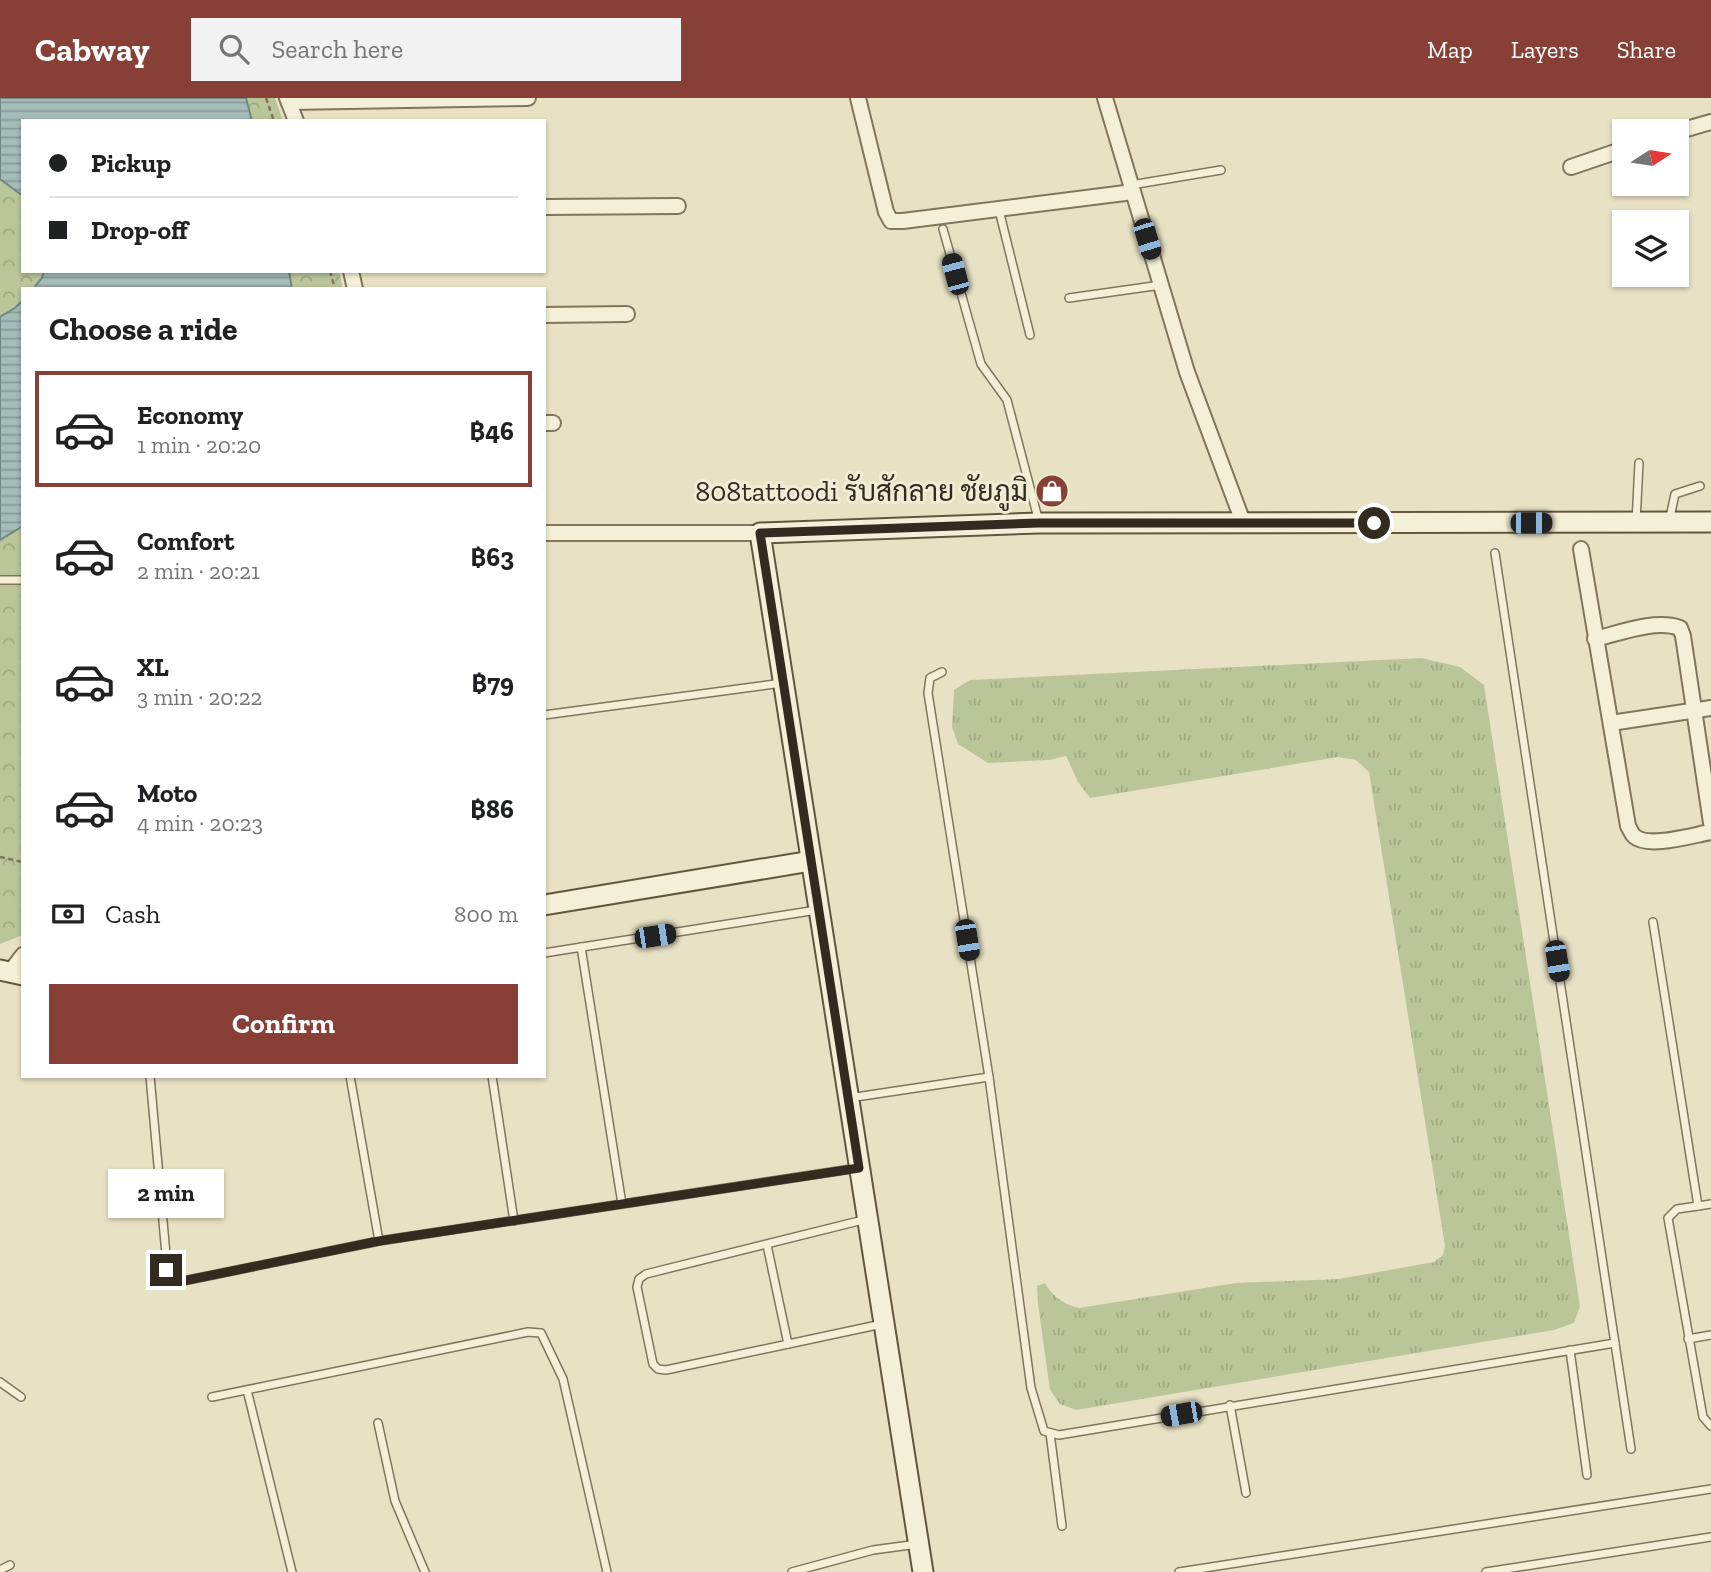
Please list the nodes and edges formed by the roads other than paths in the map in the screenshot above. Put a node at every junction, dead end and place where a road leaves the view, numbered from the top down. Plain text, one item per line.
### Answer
1 (528, 98) edge
2 (859, 98) edge
3 (1105, 98) edge
4 (288, 100) edge
5 (295, 119) edge
6 (1711, 122) edge
7 (1689, 128) edge
8 (1612, 153) edge
9 (1571, 167) dead end
10 (1221, 170) dead end
11 (1132, 189) junction
12 (678, 206) dead end
13 (546, 208) edge
14 (999, 210) junction
15 (943, 229) dead end
16 (1161, 285) junction
17 (1069, 298) dead end
18 (546, 314) edge
19 (627, 314) dead end
20 (1030, 335) dead end
21 (1639, 463) dead end
22 (1700, 486) dead end
23 (1243, 522) junction
24 (1711, 522) edge
25 (1039, 523) junction
26 (1636, 523) junction
27 (1669, 523) junction
28 (546, 533) edge
29 (760, 533) junction
30 (1581, 548) dead end
31 (1495, 553) dead end
32 (0, 580) edge
33 (21, 580) edge
34 (1595, 639) junction
35 (942, 671) dead end
36 (783, 683) junction
37 (1711, 708) edge
38 (1695, 710) junction
39 (546, 715) edge
40 (1611, 723) junction
41 (1711, 823) edge
42 (1711, 832) edge
43 (811, 861) junction
44 (546, 905) edge
45 (818, 909) junction
46 (1653, 922) dead end
47 (581, 947) junction
48 (546, 953) edge
49 (989, 1077) junction
50 (150, 1078) edge
51 (350, 1078) edge
52 (492, 1078) edge
53 (848, 1098) junction
54 (859, 1168) junction
55 (622, 1204) junction
56 (1711, 1204) edge
57 (1698, 1206) junction
58 (867, 1219) junction
59 (514, 1221) junction
60 (379, 1241) junction
61 (766, 1245) junction
62 (884, 1324) junction
63 (1711, 1335) edge
64 (1688, 1339) junction
65 (1615, 1343) junction
66 (788, 1344) junction
67 (1570, 1350) junction
68 (0, 1382) edge
69 (247, 1390) junction
70 (21, 1397) dead end
71 (212, 1397) dead end
72 (1230, 1405) junction
73 (378, 1423) dead end
74 (1711, 1426) edge
75 (1050, 1433) junction
76 (1632, 1449) dead end
77 (1587, 1475) dead end
78 (1711, 1489) edge
79 (1246, 1493) dead end
80 (1062, 1526) dead end
81 (1711, 1537) edge
82 (918, 1544) junction
83 (10, 1565) dead end
84 (0, 1570) edge
85 (292, 1572) edge
86 (425, 1572) edge
87 (607, 1572) edge
88 (792, 1572) edge
89 (923, 1572) edge
90 (1179, 1572) edge
91 (1486, 1572) edge

1 - 4 street
2 - 14 street
3 - 11 street
4 - 5 street
6 - 7 street
8 - 9 street
10 - 11 lane
11 - 14 street
11 - 16 street
12 - 13 street
14 - 20 lane
15 - 25 lane
16 - 17 lane
16 - 23 street
18 - 19 street
21 - 26 lane
22 - 27 lane
23 - 25 street
23 - 26 street
24 - 27 street
25 - 29 street
26 - 27 street
28 - 29 street
29 - 36 street
30 - 34 street
31 - 65 lane
32 - 33 lane
34 - 38 street
34 - 40 street
35 - 49 lane
36 - 39 lane
36 - 43 street
37 - 38 street
38 - 40 street
38 - 41 street
40 - 42 street
43 - 44 street
43 - 45 street
45 - 47 lane
45 - 53 street
46 - 57 lane
47 - 48 lane
47 - 55 lane
49 - 53 lane
49 - 75 lane
50 - 60 lane
51 - 60 lane
52 - 59 lane
53 - 54 street
54 - 55 lane
54 - 58 street
55 - 59 lane
56 - 57 lane
57 - 64 lane
58 - 61 lane
58 - 62 street
59 - 60 lane
61 - 66 lane
61 - 66 lane
62 - 66 lane
62 - 82 street
63 - 64 lane
64 - 74 lane
65 - 67 lane
65 - 76 lane
67 - 72 lane
67 - 77 lane
68 - 70 lane
69 - 71 lane
69 - 85 lane
69 - 87 lane
72 - 75 lane
72 - 79 lane
73 - 86 lane
75 - 80 lane
78 - 90 lane
81 - 91 lane
82 - 88 lane
82 - 89 street
83 - 84 lane

